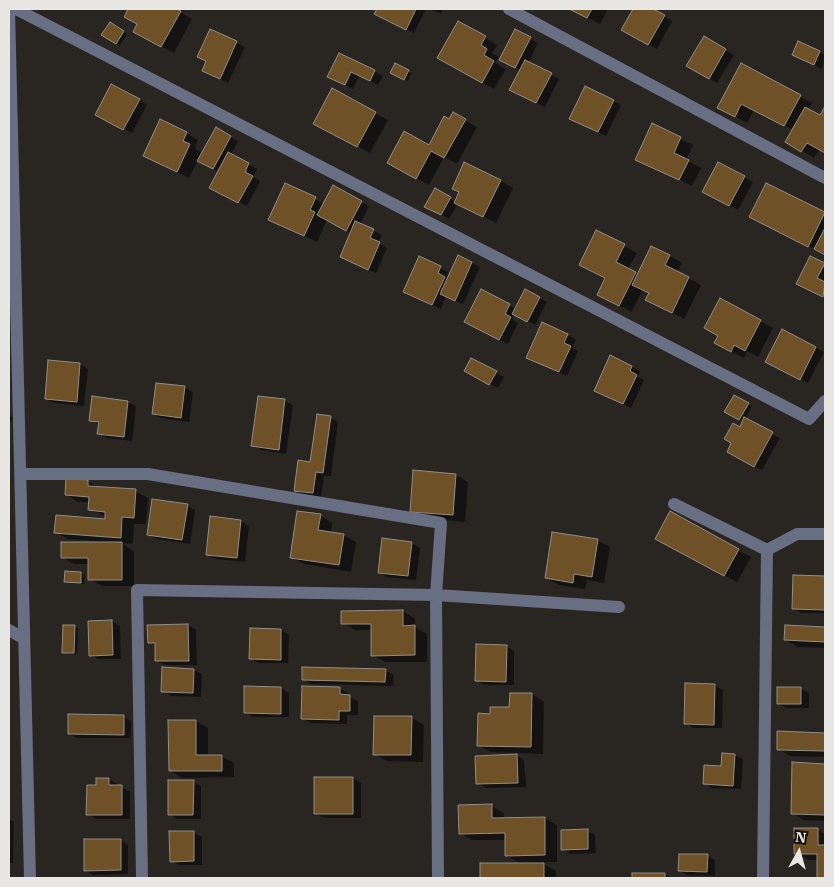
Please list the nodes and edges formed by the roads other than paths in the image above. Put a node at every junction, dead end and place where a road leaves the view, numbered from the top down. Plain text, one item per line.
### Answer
1 (9, 9) edge
2 (16, 9) edge
3 (509, 9) edge
4 (825, 178) edge
5 (825, 401) edge
6 (22, 474) junction
7 (674, 504) dead end
8 (825, 534) edge
9 (767, 550) junction
10 (436, 596) junction
11 (619, 608) dead end
12 (9, 630) edge
13 (23, 638) junction
14 (30, 878) edge
15 (142, 878) edge
16 (438, 878) edge
17 (764, 878) edge

1 - 6 street
2 - 5 street
3 - 4 street
6 - 10 street
6 - 13 street
7 - 9 street
8 - 9 street
9 - 17 street
10 - 11 street
10 - 15 street
10 - 16 street
12 - 13 street
13 - 14 street

